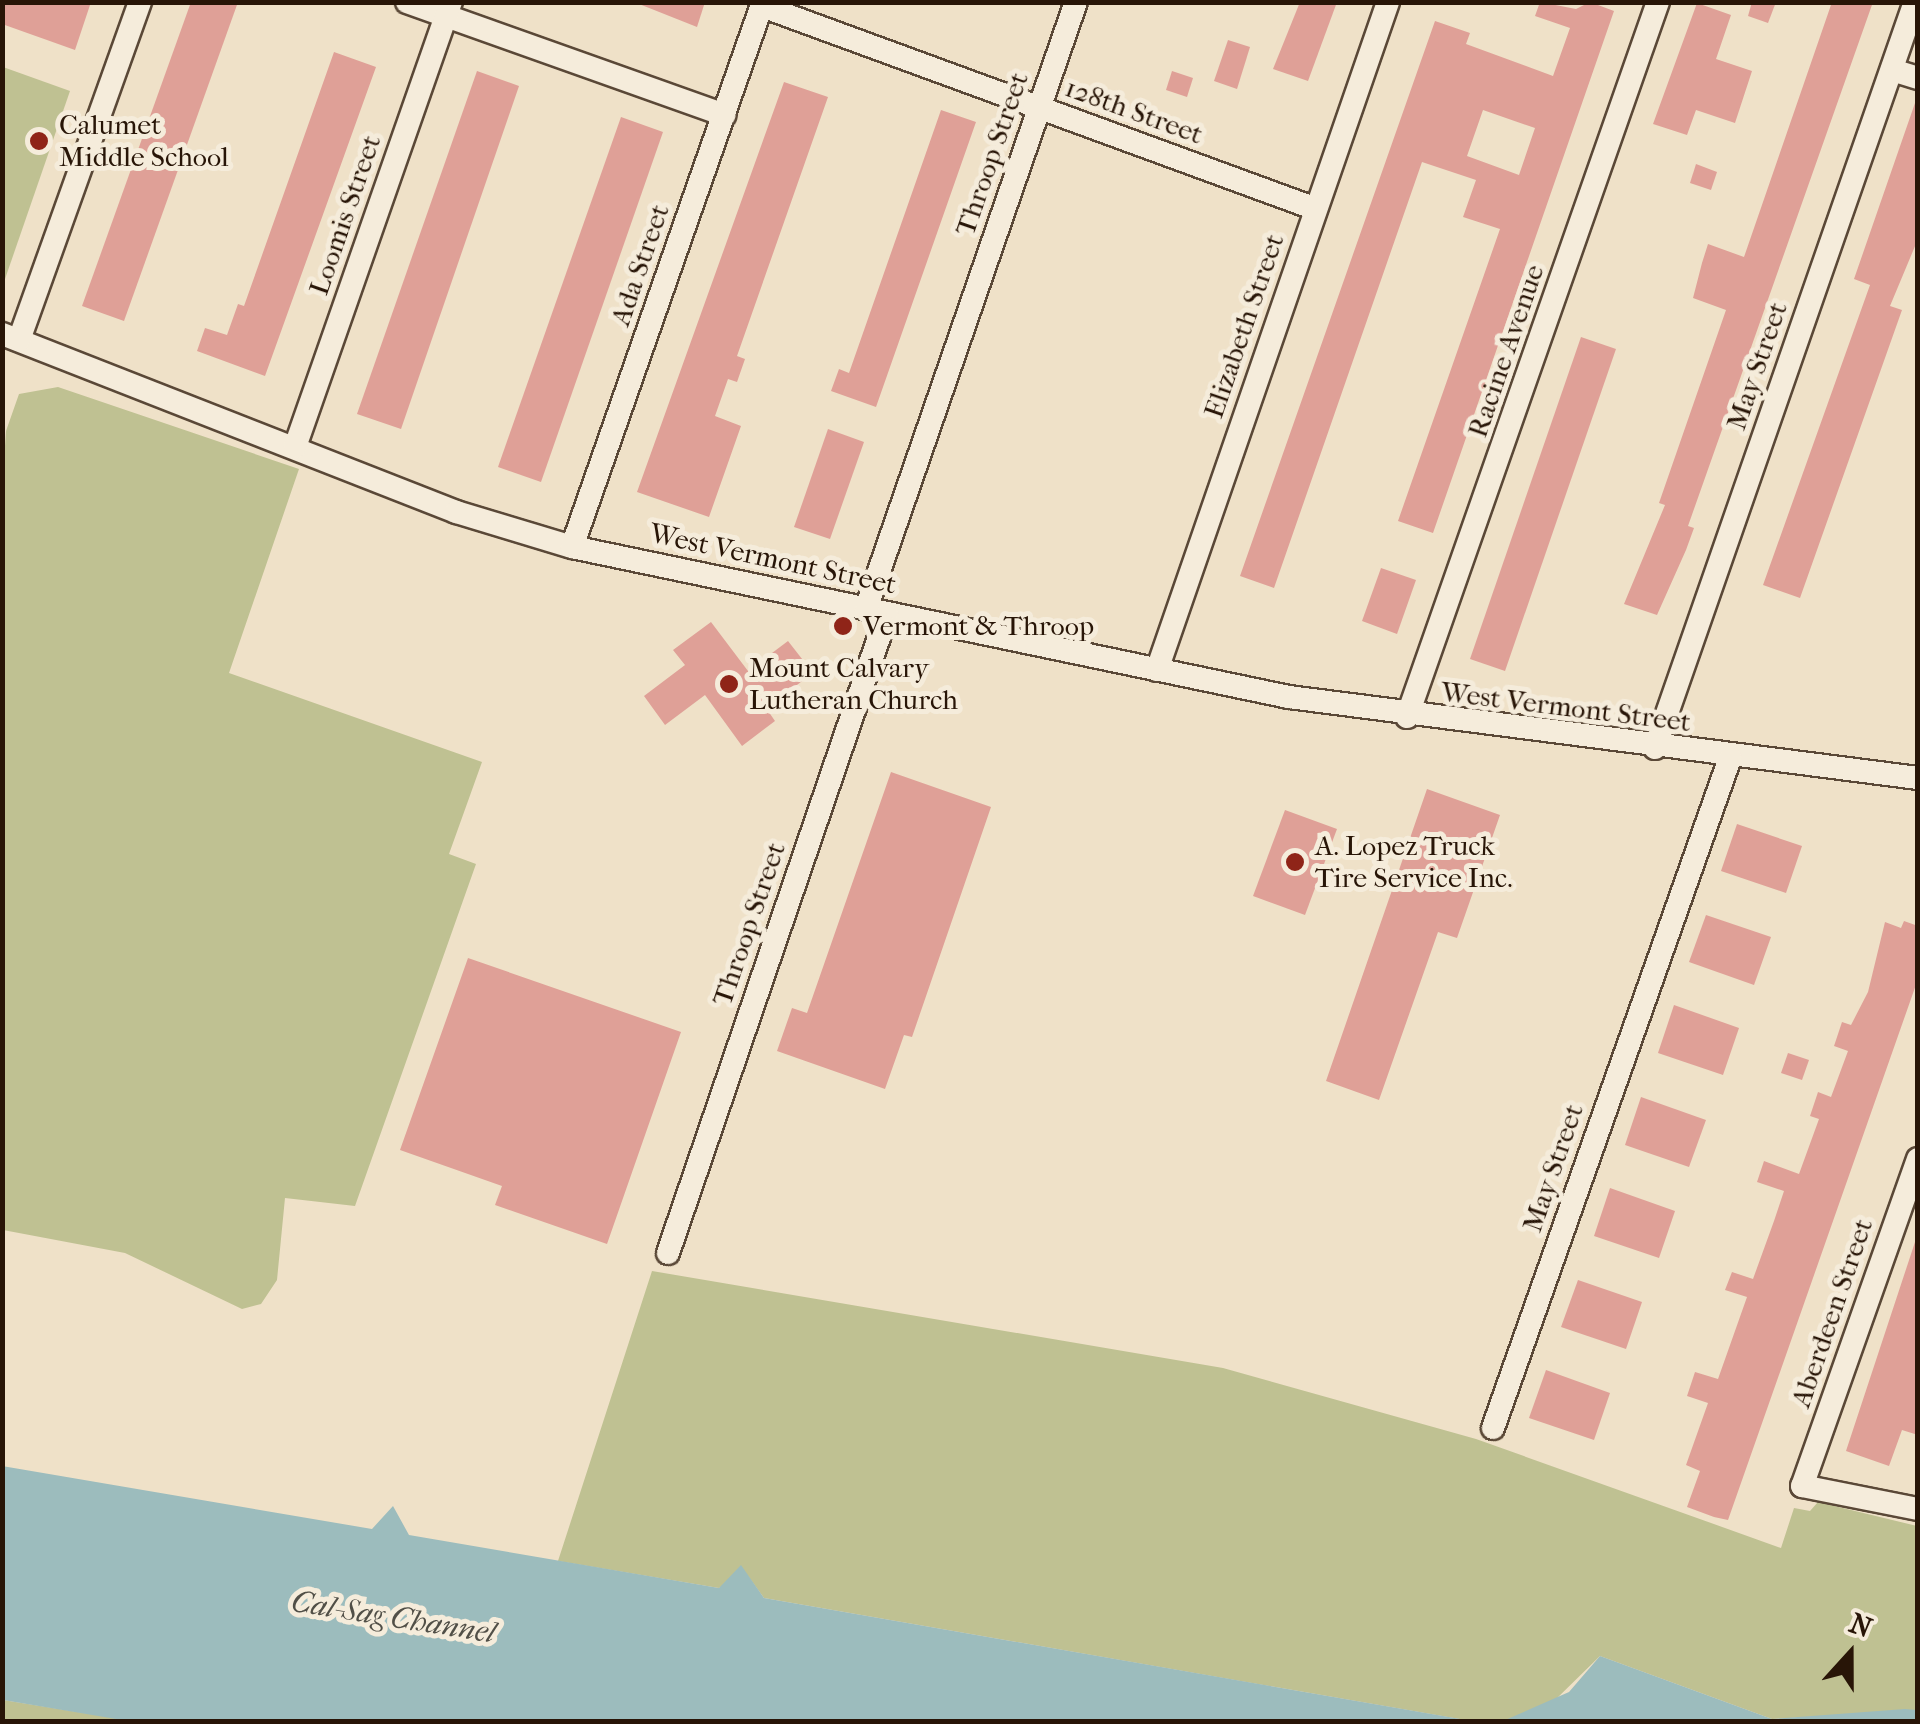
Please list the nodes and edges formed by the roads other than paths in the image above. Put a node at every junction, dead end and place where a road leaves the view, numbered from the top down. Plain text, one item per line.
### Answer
1 (140, 2) edge
2 (407, 2) edge
3 (1076, 2) edge
4 (1388, 2) edge
5 (1658, 2) edge
6 (1915, 2) edge
7 (763, 4) edge
8 (449, 10) edge
9 (1892, 70) junction
10 (1918, 78) edge
11 (1040, 109) junction
12 (724, 115) junction
13 (1316, 208) junction
14 (10, 337) edge
15 (296, 448) junction
16 (572, 547) junction
17 (877, 612) junction
18 (1157, 670) junction
19 (1407, 717) junction
20 (1655, 748) junction
21 (1730, 758) junction
22 (1918, 778) edge
23 (1918, 1159) edge
24 (668, 1253) dead end
25 (1493, 1428) dead end
26 (1918, 1510) edge

1 - 14 street
2 - 8 street
3 - 11 street, Throop Street
4 - 13 street, Elizabeth Street
5 - 19 street, Racine Avenue
6 - 9 street, May Street
7 - 11 street, 128th Street
7 - 12 street, Ada Street
8 - 12 street
8 - 15 street, Loomis Street
9 - 10 street
9 - 20 street, May Street
11 - 13 street, 128th Street
11 - 17 street, Throop Street
12 - 16 street, Ada Street
13 - 18 street, Elizabeth Street
14 - 15 street, West Vermont Street
15 - 16 street, West Vermont Street
16 - 17 street, West Vermont Street
17 - 18 street, West Vermont Street
17 - 24 street, Throop Street
18 - 19 street, West Vermont Street
19 - 20 street, West Vermont Street
20 - 21 street, West Vermont Street
21 - 22 street, West Vermont Street
21 - 25 street, May Street
23 - 26 street, Aberdeen Street

